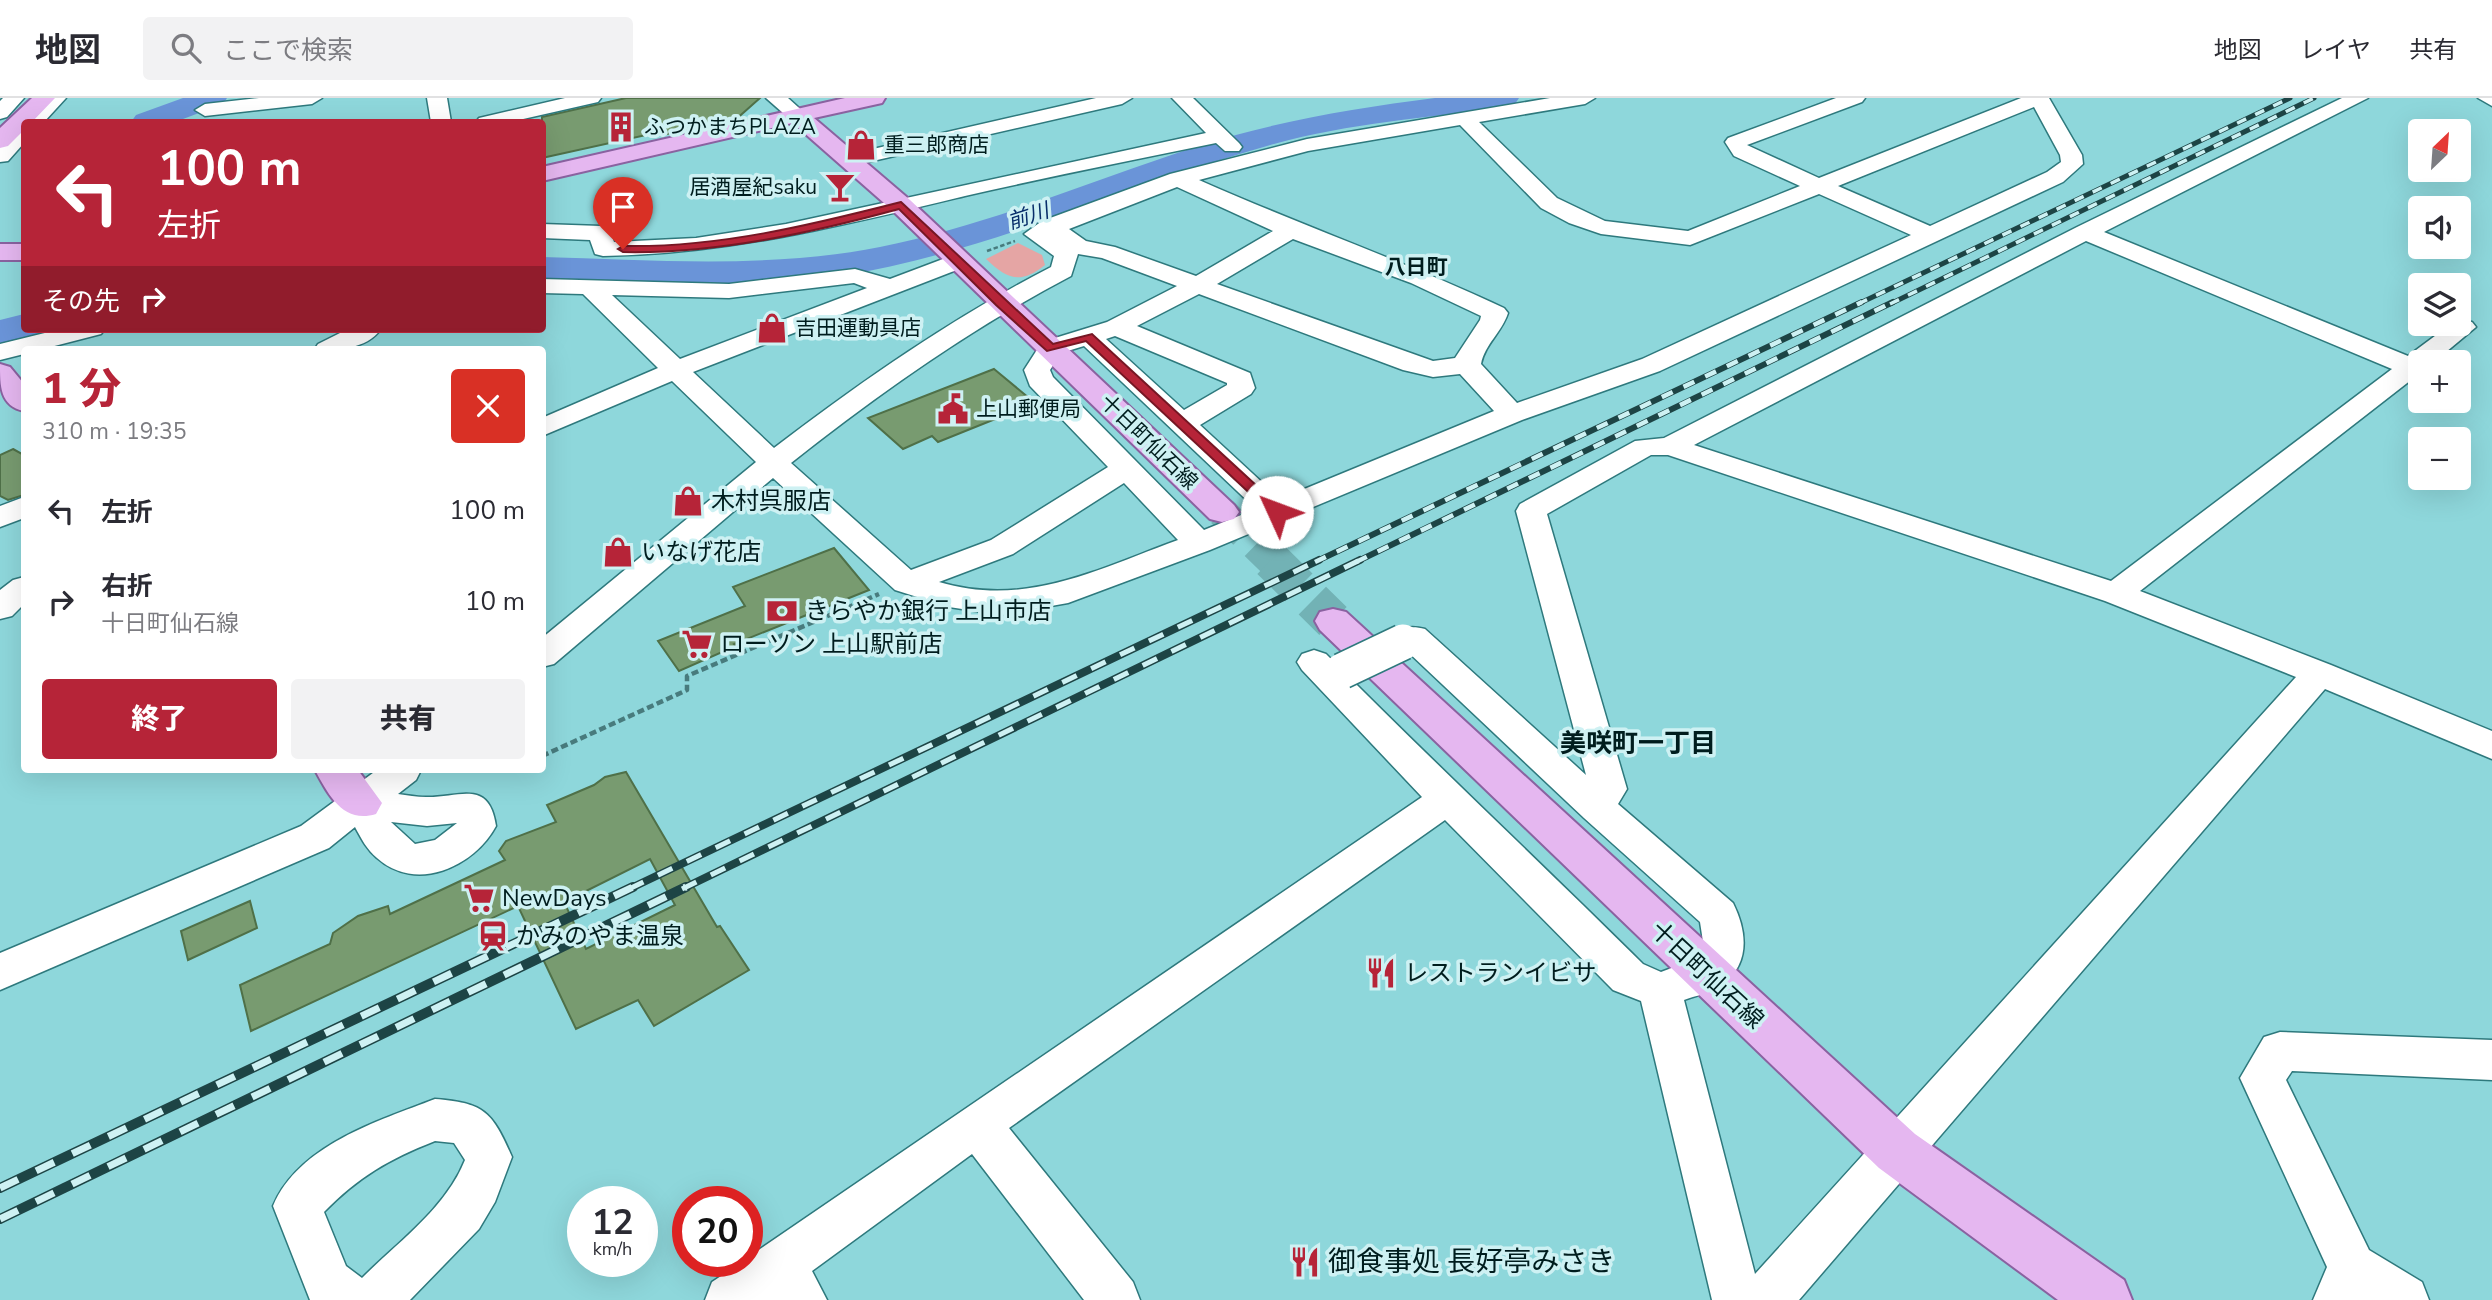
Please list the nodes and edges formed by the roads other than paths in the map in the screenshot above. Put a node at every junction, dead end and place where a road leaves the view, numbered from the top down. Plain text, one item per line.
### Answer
1 (14, 98) edge
2 (44, 98) edge
3 (56, 98) edge
4 (312, 98) edge
5 (437, 98) edge
6 (591, 98) edge
7 (776, 98) edge
8 (874, 98) edge
9 (1122, 98) edge
10 (1182, 98) edge
11 (1585, 98) edge
12 (1855, 98) edge
13 (2039, 98) edge
14 (2358, 98) edge
15 (202, 110) edge
16 (0, 113) edge
17 (798, 116) junction
18 (1464, 118) junction
19 (23, 119) edge
20 (36, 119) edge
21 (440, 119) edge
22 (499, 119) edge
23 (21, 120) edge
24 (21, 134) edge
25 (1219, 136) junction
26 (0, 141) edge
27 (0, 156) edge
28 (851, 160) junction
29 (1247, 161) junction
30 (546, 173) edge
31 (1178, 179) junction
32 (1820, 186) junction
33 (901, 205) junction
34 (546, 226) edge
35 (1043, 230) junction
36 (1291, 230) junction
37 (2085, 232) junction
38 (1930, 235) junction
39 (0, 252) edge
40 (21, 252) edge
41 (955, 257) junction
42 (1198, 285) junction
43 (546, 286) edge
44 (891, 286) junction
45 (590, 288) junction
46 (1000, 303) junction
47 (1116, 327) junction
48 (76, 333) edge
49 (360, 333) edge
50 (1088, 336) junction
51 (2451, 336) edge
52 (24, 346) edge
53 (335, 346) edge
54 (21, 347) edge
55 (1051, 348) junction
56 (2433, 350) edge
57 (0, 352) edge
58 (1466, 365) junction
59 (2408, 366) edge
60 (2408, 369) edge
61 (675, 370) junction
62 (0, 373) edge
63 (21, 398) edge
64 (1512, 414) junction
65 (1183, 423) junction
66 (546, 426) edge
67 (1670, 446) junction
68 (773, 463) junction
69 (1127, 468) junction
70 (21, 508) edge
71 (1222, 512) tunnel mouth
72 (1277, 512) junction
73 (0, 518) edge
74 (1199, 543) junction
75 (906, 583) junction
76 (21, 590) edge
77 (2116, 594) junction
78 (0, 608) edge
79 (1333, 621) tunnel mouth
80 (546, 653) edge
81 (2319, 673) junction
82 (2492, 746) edge
83 (337, 773) edge
84 (399, 773) edge
85 (1447, 799) junction
86 (361, 803) junction
87 (1597, 808) junction
88 (0, 972) edge
89 (1705, 974) junction
90 (1660, 990) junction
91 (2492, 1060) edge
92 (977, 1124) junction
93 (1897, 1151) junction
94 (791, 1282) edge
95 (2345, 1283) edge
96 (351, 1300) edge
97 (375, 1300) edge
98 (730, 1300) edge
99 (1115, 1300) edge
100 (1737, 1300) edge
101 (1766, 1300) edge
102 (2104, 1300) edge
103 (2404, 1300) edge

1 - 16 street
2 - 19 main road
3 - 20 street
4 - 15 street
5 - 21 street
6 - 22 street
7 - 17 street
8 - 17 main road
9 - 28 street
10 - 25 street
11 - 18 street
12 - 32 street
13 - 32 street
13 - 38 street
14 - 37 street
17 - 28 main road, 十日町仙石線
17 - 30 main road
18 - 29 street
18 - 32 street
23 - 26 main road
24 - 27 street
25 - 29 street
25 - 33 street
28 - 33 main road, 十日町仙石線
29 - 31 street
31 - 35 street
31 - 36 street
32 - 38 street
33 - 34 street
33 - 41 main road, 十日町仙石線
35 - 42 street
35 - 46 street
36 - 42 street
36 - 58 street
37 - 59 street
37 - 67 street
38 - 64 street
39 - 40 main road
41 - 44 street
41 - 46 main road, 十日町仙石線
42 - 47 street
42 - 58 street
43 - 45 street
44 - 45 street
44 - 61 street
45 - 61 street
46 - 55 main road, 十日町仙石線
46 - 68 street
47 - 50 street
47 - 65 street
48 - 52 street
49 - 53 street
50 - 55 street
50 - 65 street
51 - 56 street
54 - 57 street
55 - 69 street
55 - 71 main road, 十日町仙石線
58 - 64 street
60 - 77 street
61 - 66 street
61 - 68 street
62 - 63 main road
64 - 72 street
65 - 72 street
67 - 77 street
67 - 87 street
68 - 75 street
68 - 80 street
69 - 74 street
69 - 75 street
70 - 73 street
72 - 74 street
74 - 75 street
76 - 78 street
77 - 81 street
79 - 89 main road, 十日町仙石線
81 - 82 street
81 - 93 street
83 - 86 main road
84 - 86 street
85 - 87 street, bridge
85 - 90 street
85 - 92 street
86 - 88 street
87 - 89 street
89 - 90 street
89 - 93 main road, 十日町仙石線
90 - 100 street
91 - 95 street
92 - 94 street
92 - 99 street
93 - 101 street
93 - 102 main road, 十日町仙石線
94 - 98 street
95 - 103 street
96 - 97 street

